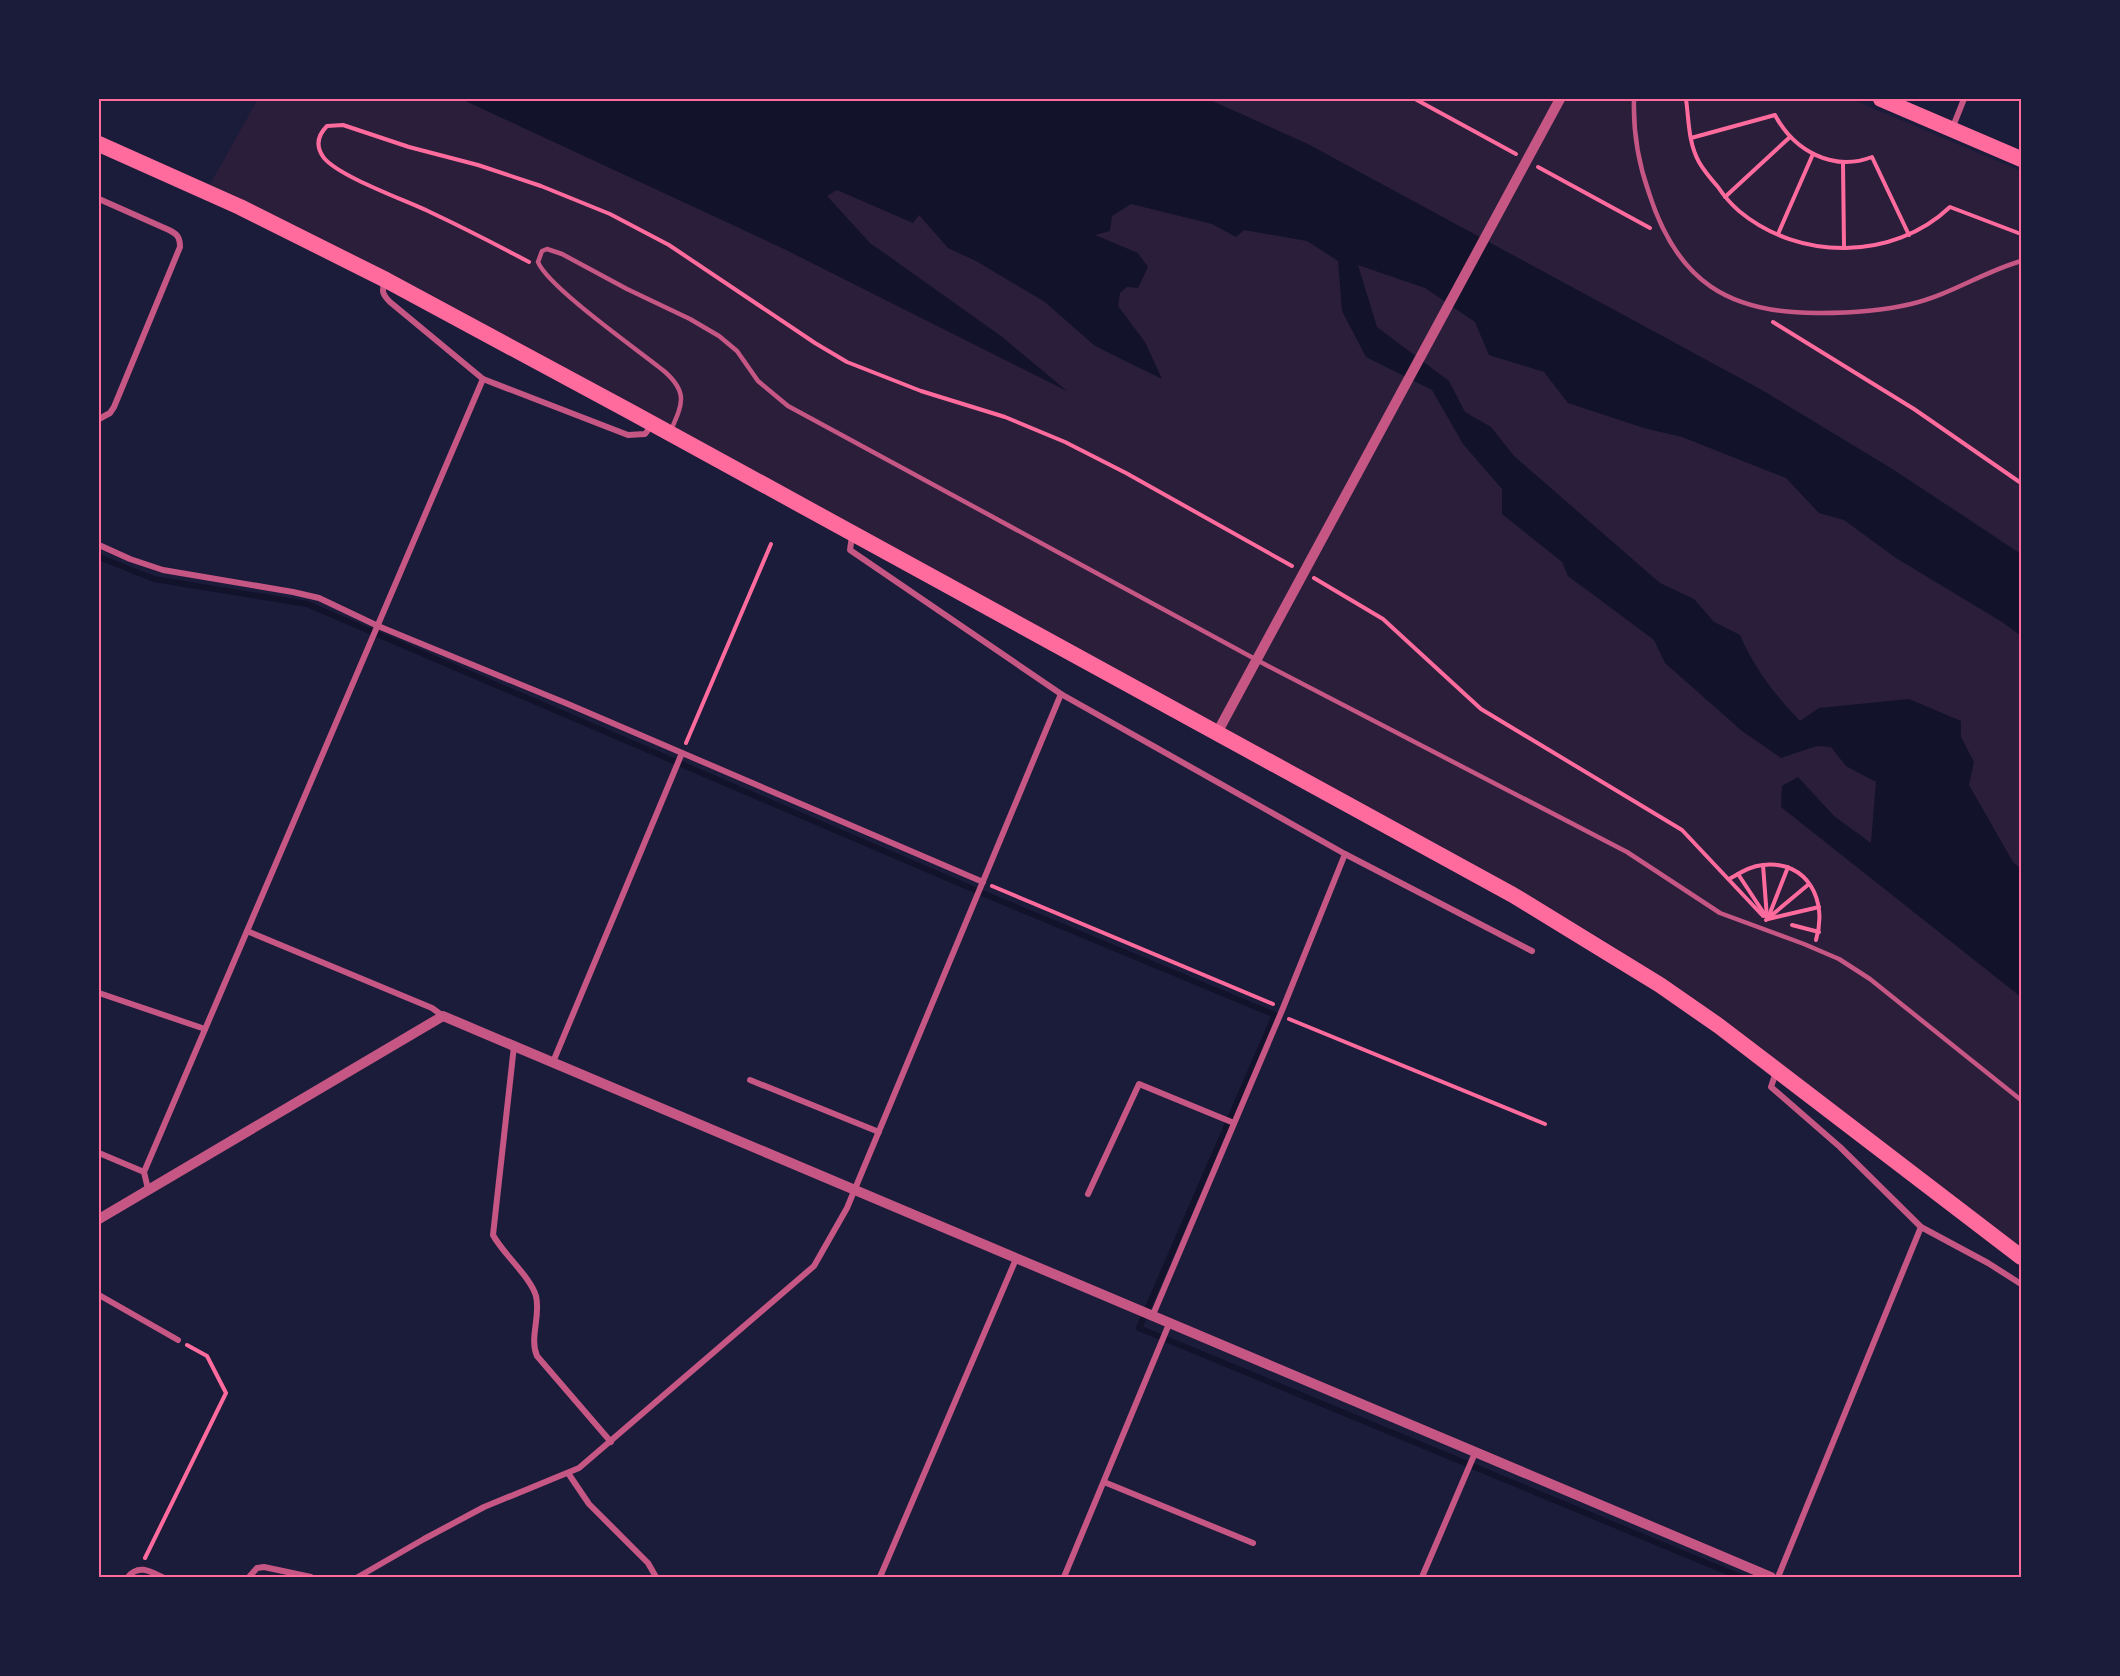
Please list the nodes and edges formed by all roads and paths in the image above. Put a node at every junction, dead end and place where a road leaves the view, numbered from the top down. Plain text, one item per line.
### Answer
1 (1560, 99) edge
2 (1634, 99) edge
3 (1686, 99) edge
4 (1881, 99) edge
5 (1964, 99) edge
6 (1952, 130) junction
7 (1790, 137) junction
8 (1691, 138) junction
9 (99, 144) edge
10 (1814, 154) junction
11 (2021, 159) edge
12 (1843, 163) junction
13 (1725, 196) junction
14 (99, 199) edge
15 (1778, 234) junction
16 (2021, 234) edge
17 (1910, 235) junction
18 (1844, 247) junction
19 (2021, 261) edge
20 (545, 273) junction
21 (386, 280) junction
22 (1766, 317) dead end
23 (483, 380) junction
24 (99, 419) edge
25 (653, 424) junction
26 (669, 433) junction
27 (2021, 483) edge
28 (852, 534) junction
29 (771, 544) dead end
30 (99, 545) edge
31 (1294, 567) dead end
32 (1304, 573) dead end
33 (378, 626) junction
34 (1061, 694) junction
35 (1217, 733) junction
36 (682, 753) junction
37 (1345, 854) junction
38 (1762, 864) junction
39 (1788, 867) junction
40 (1738, 874) junction
41 (1729, 879) junction
42 (983, 882) junction
43 (1809, 884) junction
44 (1820, 907) junction
45 (1767, 920) junction
46 (247, 931) junction
47 (1779, 935) junction
48 (1813, 947) junction
49 (1532, 951) dead end
50 (99, 993) edge
51 (1283, 1008) junction
52 (1280, 1015) junction
53 (443, 1016) junction
54 (205, 1029) junction
55 (514, 1046) junction
56 (553, 1062) junction
57 (1777, 1069) junction
58 (750, 1080) dead end
59 (2021, 1100) edge
60 (1234, 1123) junction
61 (1545, 1124) dead end
62 (879, 1132) junction
63 (99, 1154) edge
64 (144, 1172) junction
65 (148, 1189) junction
66 (855, 1190) junction
67 (1088, 1194) dead end
68 (99, 1219) edge
69 (1921, 1227) junction
70 (2021, 1257) edge
71 (1016, 1259) junction
72 (2021, 1284) edge
73 (99, 1295) edge
74 (1152, 1317) junction
75 (1169, 1324) junction
76 (178, 1340) joint
77 (611, 1442) junction
78 (1475, 1453) junction
79 (568, 1473) junction
80 (1104, 1482) junction
81 (1253, 1543) dead end
82 (140, 1569) junction
83 (128, 1577) edge
84 (162, 1577) edge
85 (249, 1577) edge
86 (311, 1577) edge
87 (358, 1577) edge
88 (656, 1577) edge
89 (880, 1577) edge
90 (1064, 1577) edge
91 (1422, 1577) edge
92 (1771, 1577) edge
93 (1778, 1577) edge

1 - 35 street
2 - 19 lane
3 - 8 path
4 - 6 highway
5 - 6 street
6 - 11 highway
7 - 8 path
7 - 10 path
7 - 13 path
8 - 13 path
9 - 21 highway
10 - 12 path
10 - 15 path
12 - 17 path
12 - 18 path
13 - 15 path
14 - 24 street
15 - 18 path
16 - 17 path
17 - 18 path
20 - 26 lane
20 - 31 path
20 - 47 lane
21 - 23 street
21 - 25 highway
22 - 27 path
23 - 25 street
23 - 33 street
25 - 26 highway
26 - 28 highway
28 - 34 street
28 - 35 highway
29 - 36 path
30 - 33 street
32 - 41 path
33 - 36 street
33 - 46 street
34 - 37 street
34 - 42 street
35 - 57 highway
36 - 42 street
36 - 56 street
37 - 49 street
37 - 51 street
38 - 39 path
38 - 40 path
38 - 45 path
39 - 43 path
39 - 45 path
40 - 41 path
40 - 45 path
41 - 45 path
42 - 51 path
42 - 62 street
43 - 44 path
43 - 45 path
44 - 45 path
44 - 48 path
45 - 47 path
46 - 53 street
46 - 54 street
47 - 48 lane
48 - 59 lane
50 - 54 street
51 - 52 street
52 - 60 street
52 - 61 path
53 - 55 street
53 - 65 street
54 - 64 street
55 - 56 street
55 - 77 street
56 - 66 street
57 - 69 street
57 - 70 highway
58 - 62 street
60 - 67 street
60 - 74 street
62 - 66 street
63 - 64 street
64 - 65 street
65 - 68 street
66 - 71 street
66 - 77 street
69 - 72 street
69 - 93 street
71 - 74 street
71 - 89 street
73 - 76 street
74 - 75 street
75 - 78 street
75 - 80 street
76 - 82 path
77 - 79 street
78 - 91 street
78 - 92 street
79 - 87 street
79 - 88 street
80 - 81 street
80 - 90 street
82 - 83 street
82 - 84 street
85 - 86 street

